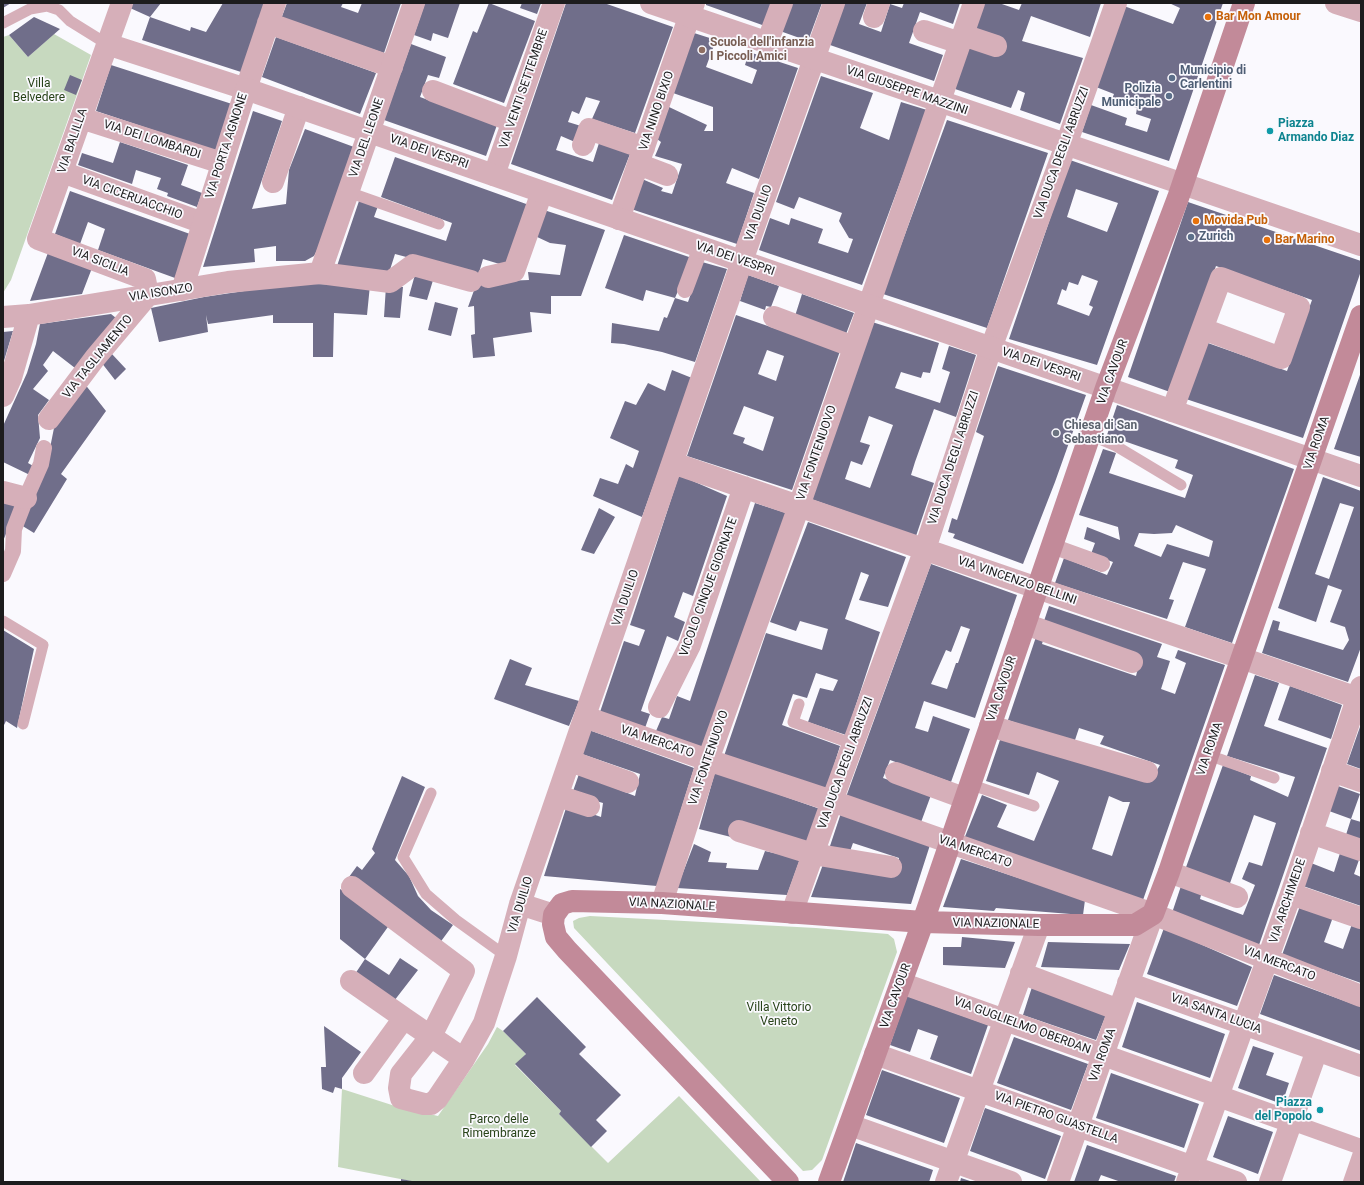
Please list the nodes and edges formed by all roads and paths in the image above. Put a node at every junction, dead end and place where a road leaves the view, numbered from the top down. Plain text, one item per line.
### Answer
1 (122, 3) edge
2 (275, 3) edge
3 (414, 3) edge
4 (554, 3) edge
5 (651, 3) edge
6 (782, 3) edge
7 (834, 3) edge
8 (974, 3) edge
9 (1116, 3) edge
10 (1244, 3) edge
11 (1336, 3) edge
12 (692, 10) edge
13 (1361, 11) edge
14 (3, 23) edge
15 (268, 24) junction
16 (924, 31) dead end
17 (961, 39) junction
18 (767, 43) junction
19 (107, 44) junction
20 (996, 46) dead end
21 (814, 59) junction
22 (392, 67) junction
23 (246, 89) junction
24 (433, 91) dead end
25 (939, 102) junction
26 (299, 107) junction
27 (81, 118) junction
28 (512, 121) junction
29 (369, 132) junction
30 (583, 145) dead end
31 (1066, 145) junction
32 (641, 156) junction
33 (222, 162) junction
34 (62, 172) junction
35 (494, 175) junction
36 (667, 175) dead end
37 (273, 182) dead end
38 (1175, 186) junction
39 (348, 192) junction
40 (542, 192) junction
41 (619, 219) junction
42 (203, 223) junction
43 (439, 224) dead end
44 (38, 238) joint
45 (1361, 245) edge
46 (701, 248) junction
47 (742, 261) junction
48 (320, 273) junction
49 (182, 290) junction
50 (685, 290) dead end
51 (148, 295) junction
52 (868, 305) junction
53 (30, 314) junction
54 (1361, 316) edge
55 (3, 317) edge
56 (774, 317) dead end
57 (1202, 329) junction
58 (854, 347) junction
59 (991, 348) junction
60 (6, 384) edge
61 (1106, 388) junction
62 (1172, 411) junction
63 (49, 419) dead end
64 (1090, 435) junction
65 (44, 448) dead end
66 (1311, 460) junction
67 (673, 463) junction
68 (1361, 476) edge
69 (1181, 484) dead end
70 (744, 487) junction
71 (3, 492) edge
72 (26, 498) junction
73 (799, 506) junction
74 (1052, 546) junction
75 (925, 549) junction
76 (1102, 564) dead end
77 (3, 574) edge
78 (1037, 588) junction
79 (3, 621) edge
80 (1025, 624) junction
81 (1242, 658) junction
82 (1132, 662) dead end
83 (1360, 695) edge
84 (799, 704) dead end
85 (660, 707) dead end
86 (585, 717) junction
87 (23, 724) dead end
88 (990, 726) junction
89 (853, 744) junction
90 (1208, 755) junction
91 (708, 760) junction
92 (570, 761) junction
93 (1332, 771) junction
94 (1147, 772) dead end
95 (896, 773) dead end
96 (1274, 778) dead end
97 (1361, 781) edge
98 (628, 782) dead end
99 (967, 791) junction
100 (431, 793) dead end
101 (558, 796) junction
102 (832, 801) junction
103 (589, 806) dead end
104 (1034, 806) dead end
105 (739, 831) dead end
106 (1311, 833) junction
107 (949, 843) junction
108 (1361, 850) edge
109 (813, 854) junction
110 (891, 867) dead end
111 (1169, 872) junction
112 (352, 887) dead end
113 (1291, 894) junction
114 (1237, 897) dead end
115 (662, 903) junction
116 (520, 904) junction
117 (792, 913) junction
118 (1153, 914) junction
119 (554, 915) junction
120 (1361, 918) edge
121 (922, 922) junction
122 (1039, 925) junction
123 (506, 956) junction
124 (1268, 959) junction
125 (1021, 973) junction
126 (351, 981) dead end
127 (901, 983) junction
128 (1128, 983) junction
129 (1361, 996) edge
130 (1119, 1010) junction
131 (404, 1018) junction
132 (1004, 1020) junction
133 (1244, 1024) junction
134 (431, 1036) junction
135 (1310, 1048) junction
136 (875, 1054) junction
137 (1103, 1055) junction
138 (464, 1059) junction
139 (1361, 1066) edge
140 (364, 1073) dead end
141 (979, 1090) junction
142 (1218, 1096) junction
143 (1284, 1120) junction
144 (850, 1125) junction
145 (1078, 1126) junction
146 (1361, 1147) edge
147 (1361, 1153) edge
148 (953, 1162) junction
149 (1190, 1174) edge
150 (788, 1182) edge
151 (829, 1182) edge
152 (946, 1182) edge
153 (1011, 1182) edge
154 (1058, 1182) edge
155 (1236, 1182) edge
156 (1270, 1182) edge
157 (1351, 1182) edge

1 - 19 street, VIA BALILLA
2 - 15 street, VIA PORTA AGNONE
3 - 22 street, VIA DEL LEONE
4 - 28 street, VIA VENTI SETTEMBRE
5 - 12 street, VIA GIUSEPPE MAZZINI
6 - 18 street
7 - 21 street, VIA DUILIO
8 - 17 street, VIA FONTENUOVO
9 - 31 street, VIA DUCA DEGLI ABRUZZI
10 - 38 main road, VIA CAVOUR
11 - 13 street
12 - 18 street, VIA GIUSEPPE MAZZINI
12 - 32 street, VIA NINO BIXIO
14 - 19 lane
15 - 22 street
15 - 23 street, VIA PORTA AGNONE
16 - 17 street
17 - 20 street
17 - 25 street, VIA FONTENUOVO
18 - 21 street, VIA GIUSEPPE MAZZINI
19 - 23 street, VIA DEI VESPRI
19 - 27 street, VIA BALILLA
21 - 25 street, VIA GIUSEPPE MAZZINI
21 - 47 street, VIA DUILIO
22 - 29 street, VIA DEL LEONE
23 - 26 street, VIA DEI VESPRI
23 - 33 street, VIA PORTA AGNONE
24 - 28 street
25 - 31 street, VIA GIUSEPPE MAZZINI
25 - 52 street, VIA FONTENUOVO
26 - 29 street, VIA DEI VESPRI
26 - 37 street
27 - 33 street, VIA DEI LOMBARDI
27 - 34 street, VIA BALILLA
28 - 35 street, VIA VENTI SETTEMBRE
29 - 35 street, VIA DEI VESPRI
29 - 39 street, VIA DEL LEONE
30 - 32 street
31 - 38 street, VIA GIUSEPPE MAZZINI
31 - 59 street, VIA DUCA DEGLI ABRUZZI
32 - 36 street
32 - 41 street, VIA NINO BIXIO
33 - 42 street, VIA PORTA AGNONE
34 - 42 street, VIA CICERUACCHIO
34 - 44 street, VIA BALILLA
35 - 40 street, VIA DEI VESPRI
38 - 45 street, VIA GIUSEPPE MAZZINI
38 - 61 main road, VIA CAVOUR
39 - 43 lane
39 - 48 street, VIA DEL LEONE
40 - 41 street, VIA DEI VESPRI
40 - 48 street, VIA ISONZO
41 - 46 street, VIA DEI VESPRI
42 - 49 street, VIA PORTA AGNONE
44 - 51 street, VIA SICILIA
46 - 47 street, VIA DEI VESPRI
46 - 50 street
47 - 52 street, VIA DEI VESPRI
47 - 67 street, VIA DUILIO
48 - 49 street, VIA ISONZO
49 - 51 street, VIA ISONZO
51 - 53 street, VIA ISONZO
51 - 63 street, VIA TAGLIAMENTO
52 - 58 street, VIA FONTENUOVO
52 - 59 street, VIA DEI VESPRI
53 - 55 street, VIA ISONZO
53 - 60 street
54 - 66 main road, VIA ROMA
56 - 58 street
57 - 57 street
57 - 62 street
58 - 73 street, VIA FONTENUOVO
59 - 61 street, VIA DEI VESPRI
59 - 75 street, VIA DUCA DEGLI ABRUZZI
61 - 62 street, VIA DEI VESPRI
61 - 64 main road, VIA CAVOUR
62 - 66 street, VIA DEI VESPRI
64 - 69 lane
64 - 74 main road, VIA CAVOUR
65 - 72 street
66 - 68 street, VIA DEI VESPRI
66 - 81 main road, VIA ROMA
67 - 70 street, VIA VINCENZO BELLINI
67 - 86 street, VIA DUILIO
70 - 73 street, VIA VINCENZO BELLINI
70 - 85 street, VICOLO CINQUE GIORNATE
71 - 72 street
72 - 77 street
73 - 75 street, VIA VINCENZO BELLINI
73 - 91 street, VIA FONTENUOVO
74 - 76 street
74 - 78 main road, VIA CAVOUR
75 - 78 street, VIA VINCENZO BELLINI
75 - 89 street, VIA DUCA DEGLI ABRUZZI
78 - 80 main road, VIA CAVOUR
78 - 81 street, VIA VINCENZO BELLINI
79 - 87 lane
80 - 82 street
80 - 88 main road, VIA CAVOUR
81 - 83 street, VIA VINCENZO BELLINI
81 - 90 main road, VIA ROMA
83 - 93 street, VIA ARCHIMEDE
84 - 89 lane
86 - 91 street, VIA MERCATO
86 - 92 street, VIA DUILIO
88 - 94 street
88 - 99 main road, VIA CAVOUR
89 - 102 street, VIA DUCA DEGLI ABRUZZI
90 - 96 lane
90 - 111 main road, VIA ROMA
91 - 102 street, VIA MERCATO
91 - 115 street, VIA FONTENUOVO
92 - 98 street
92 - 101 street, VIA DUILIO
93 - 97 street
93 - 106 street, VIA ARCHIMEDE
95 - 99 street
99 - 104 lane
99 - 107 main road, VIA CAVOUR
100 - 123 lane
101 - 103 street
101 - 116 street, VIA DUILIO
102 - 107 street, VIA MERCATO
102 - 109 street, VIA DUCA DEGLI ABRUZZI
105 - 109 street
106 - 108 street
106 - 113 street, VIA ARCHIMEDE
107 - 118 street, VIA MERCATO
107 - 121 main road, VIA CAVOUR
109 - 110 street
109 - 117 street, VIA DUCA DEGLI ABRUZZI
111 - 114 street
111 - 118 main road, VIA ROMA
112 - 134 street
113 - 120 street
113 - 124 street, VIA ARCHIMEDE
115 - 117 main road, VIA NAZIONALE
115 - 119 main road, VIA NAZIONALE
116 - 119 street
116 - 123 street, VIA DUILIO
117 - 121 main road, VIA NAZIONALE
118 - 122 main road, VIA NAZIONALE
118 - 124 street, VIA MERCATO
118 - 128 street, VIA ROMA
119 - 150 main road
121 - 122 main road, VIA NAZIONALE
121 - 127 main road, VIA CAVOUR
122 - 125 street
123 - 138 street, VIA DUILIO
124 - 129 street, VIA MERCATO
124 - 133 street, VIA ARCHIMEDE
125 - 130 street
125 - 132 street
126 - 131 street
127 - 132 street, VIA GUGLIELMO OBERDAN
127 - 136 main road, VIA CAVOUR
128 - 130 street, VIA ROMA
128 - 133 street, VIA SANTA LUCIA
130 - 137 street, VIA ROMA
131 - 134 street
131 - 140 street
132 - 137 street, VIA GUGLIELMO OBERDAN
132 - 141 street
133 - 135 street, VIA SANTA LUCIA
133 - 142 street, VIA ARCHIMEDE
134 - 138 street
134 - 138 street, VIA DUILIO
135 - 139 street, VIA SANTA LUCIA
135 - 143 street
136 - 141 street, VIA PIETRO GUASTELLA
136 - 144 main road, VIA CAVOUR
137 - 142 street, VIA GUGLIELMO OBERDAN
137 - 145 street, VIA ROMA
141 - 145 street, VIA PIETRO GUASTELLA
141 - 148 street
142 - 143 street, VIA GUGLIELMO OBERDAN
142 - 149 street, VIA ARCHIMEDE
143 - 146 street
143 - 156 street
144 - 148 street
144 - 151 main road, VIA CAVOUR
145 - 149 street, VIA PIETRO GUASTELLA
145 - 154 street, VIA ROMA
147 - 157 street
148 - 152 street
148 - 153 street
149 - 155 street, VIA PIETRO GUASTELLA

